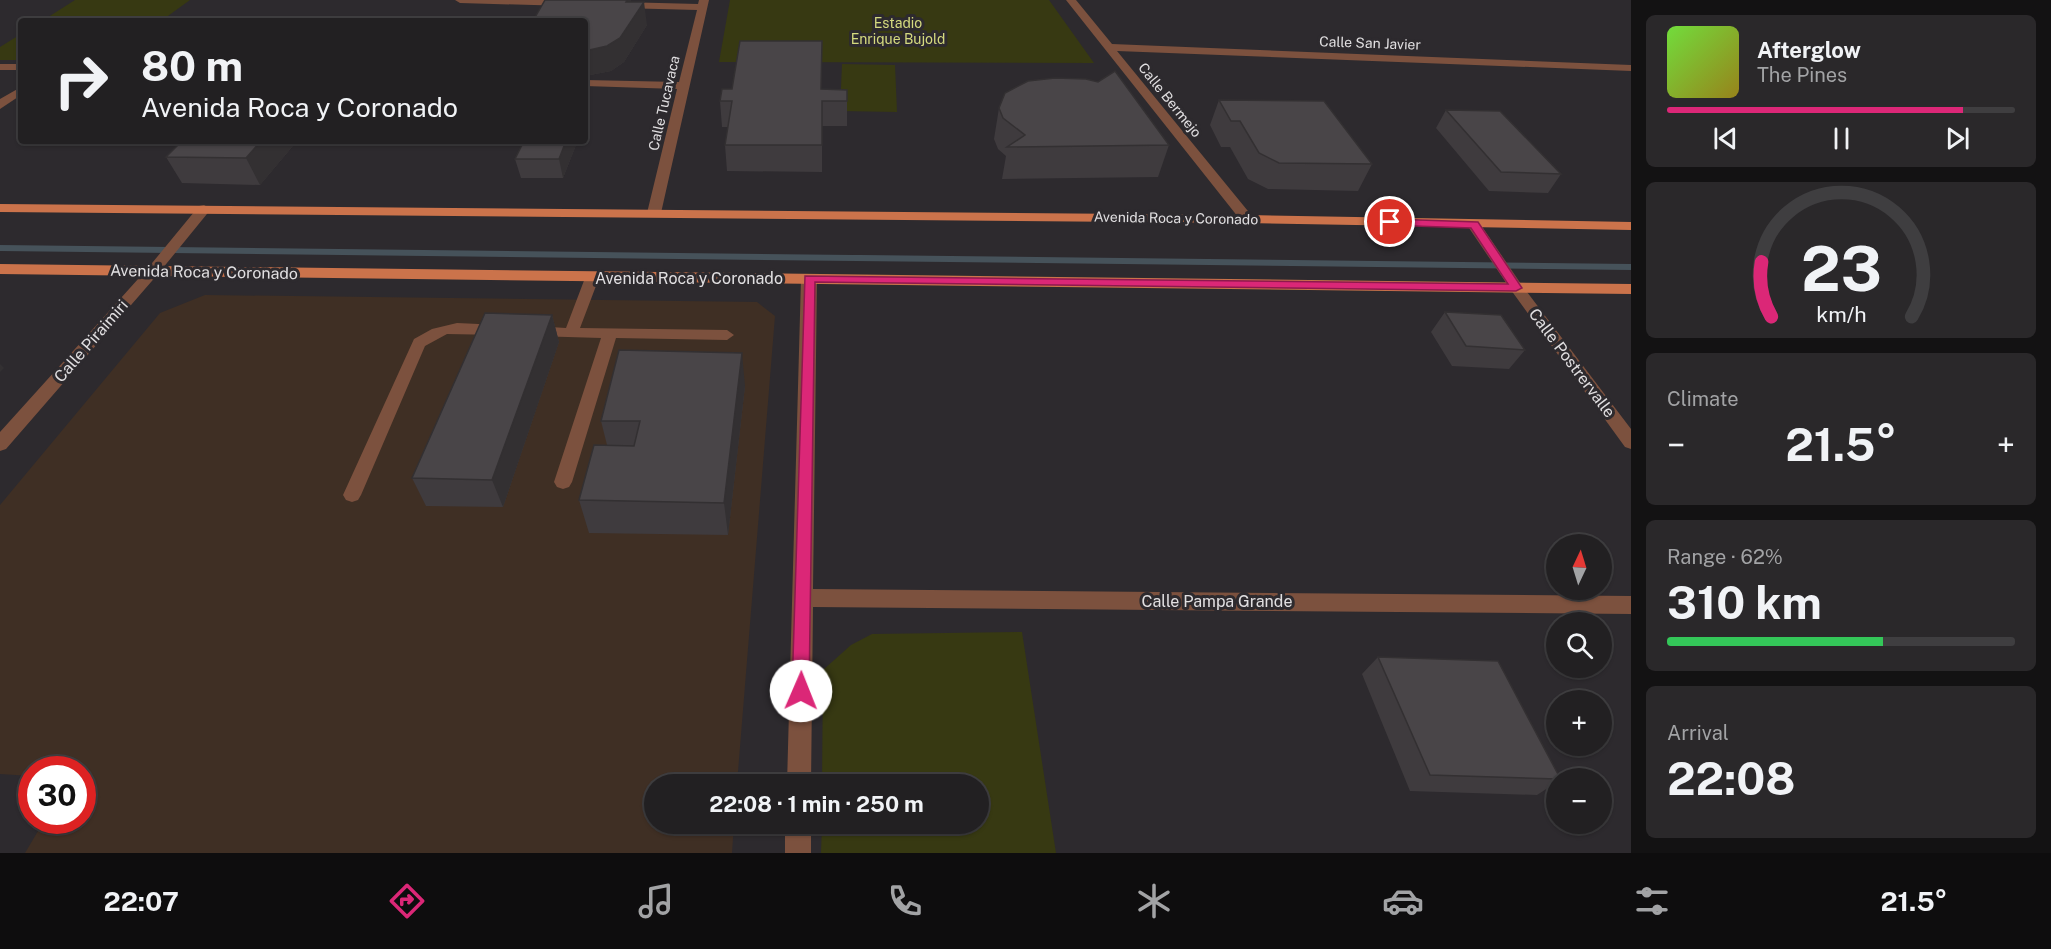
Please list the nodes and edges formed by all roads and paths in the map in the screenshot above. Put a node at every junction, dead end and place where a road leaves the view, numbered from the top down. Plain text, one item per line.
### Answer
1 (460, 0) edge
2 (1071, 0) edge
3 (575, 3) edge
4 (703, 3) edge
5 (610, 4) edge
6 (1108, 47) junction
7 (0, 67) edge
8 (18, 67) edge
9 (1631, 68) edge
10 (588, 84) edge
11 (684, 86) junction
12 (18, 92) edge
13 (0, 105) edge
14 (0, 208) edge
15 (204, 209) junction
16 (654, 213) junction
17 (1247, 219) junction
18 (1474, 225) junction
19 (1631, 226) edge
20 (0, 268) edge
21 (153, 271) junction
22 (592, 278) junction
23 (809, 279) junction
24 (1512, 280) junction
25 (1631, 289) edge
26 (571, 333) junction
27 (610, 334) junction
28 (727, 335) dead end
29 (1631, 442) edge
30 (0, 444) edge
31 (563, 482) dead end
32 (352, 495) dead end
33 (802, 597) junction
34 (1631, 605) edge
35 (799, 774) edge
36 (798, 834) edge
37 (798, 853) edge

1 - 3 street
2 - 6 street, Calle Bermejo
4 - 5 street
4 - 11 street, Calle Tucavaca
6 - 9 street, Calle San Javier
6 - 17 street, Calle Bermejo
7 - 8 street
10 - 11 street
11 - 16 street, Calle Tucavaca
12 - 13 street
14 - 15 main road, Avenida Roca y Coronado
15 - 16 main road, Avenida Roca y Coronado
15 - 21 street, Calle Piraimiri
16 - 17 main road, Avenida Roca y Coronado
17 - 18 main road, Avenida Roca y Coronado
18 - 19 main road, Avenida Roca y Coronado
18 - 24 street, Calle Postrervalle
20 - 21 main road, Avenida Roca y Coronado
21 - 22 main road, Avenida Roca y Coronado
21 - 30 street, Calle Piraimiri
22 - 23 main road, Avenida Roca y Coronado
22 - 26 lane
23 - 24 main road, Avenida Roca y Coronado
23 - 33 street
24 - 25 main road, Avenida Roca y Coronado
24 - 29 street, Calle Postrervalle
26 - 27 lane
26 - 32 lane
27 - 28 lane
27 - 31 lane
33 - 34 street, Calle Pampa Grande
33 - 35 street
36 - 37 street

